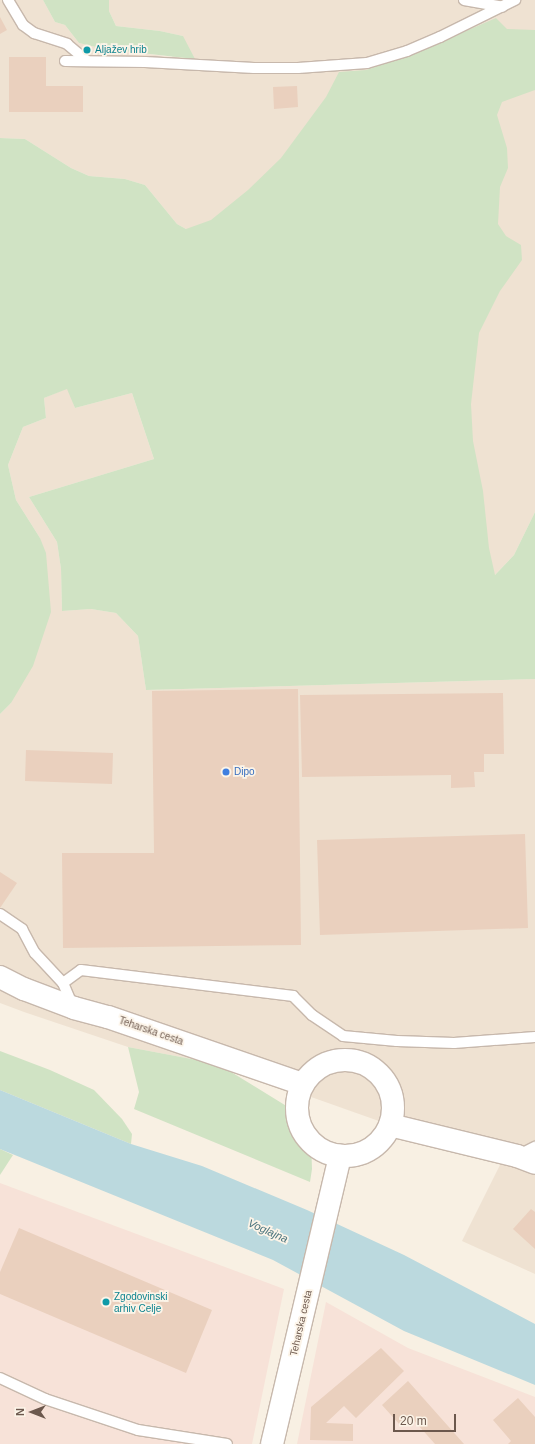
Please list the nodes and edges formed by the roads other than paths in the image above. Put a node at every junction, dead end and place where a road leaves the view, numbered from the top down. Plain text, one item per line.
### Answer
1 (8, 0) edge
2 (464, 0) edge
3 (515, 0) edge
4 (502, 7) junction
5 (64, 61) dead end
6 (87, 61) junction
7 (0, 914) edge
8 (0, 977) edge
9 (63, 983) junction
10 (74, 1008) junction
11 (535, 1037) edge
12 (303, 1084) junction
13 (390, 1125) junction
14 (340, 1156) junction
15 (529, 1156) edge
16 (0, 1378) edge
17 (227, 1444) edge
18 (272, 1444) edge

1 - 6 lane
2 - 4 lane
3 - 4 lane
4 - 6 lane
5 - 6 lane
7 - 9 lane
8 - 10 street, Teharska cesta
9 - 10 lane
9 - 11 lane
10 - 12 street, Teharska cesta
12 - 13 street
12 - 14 street
13 - 14 street
13 - 15 street
14 - 18 street, Teharska cesta
16 - 17 lane

